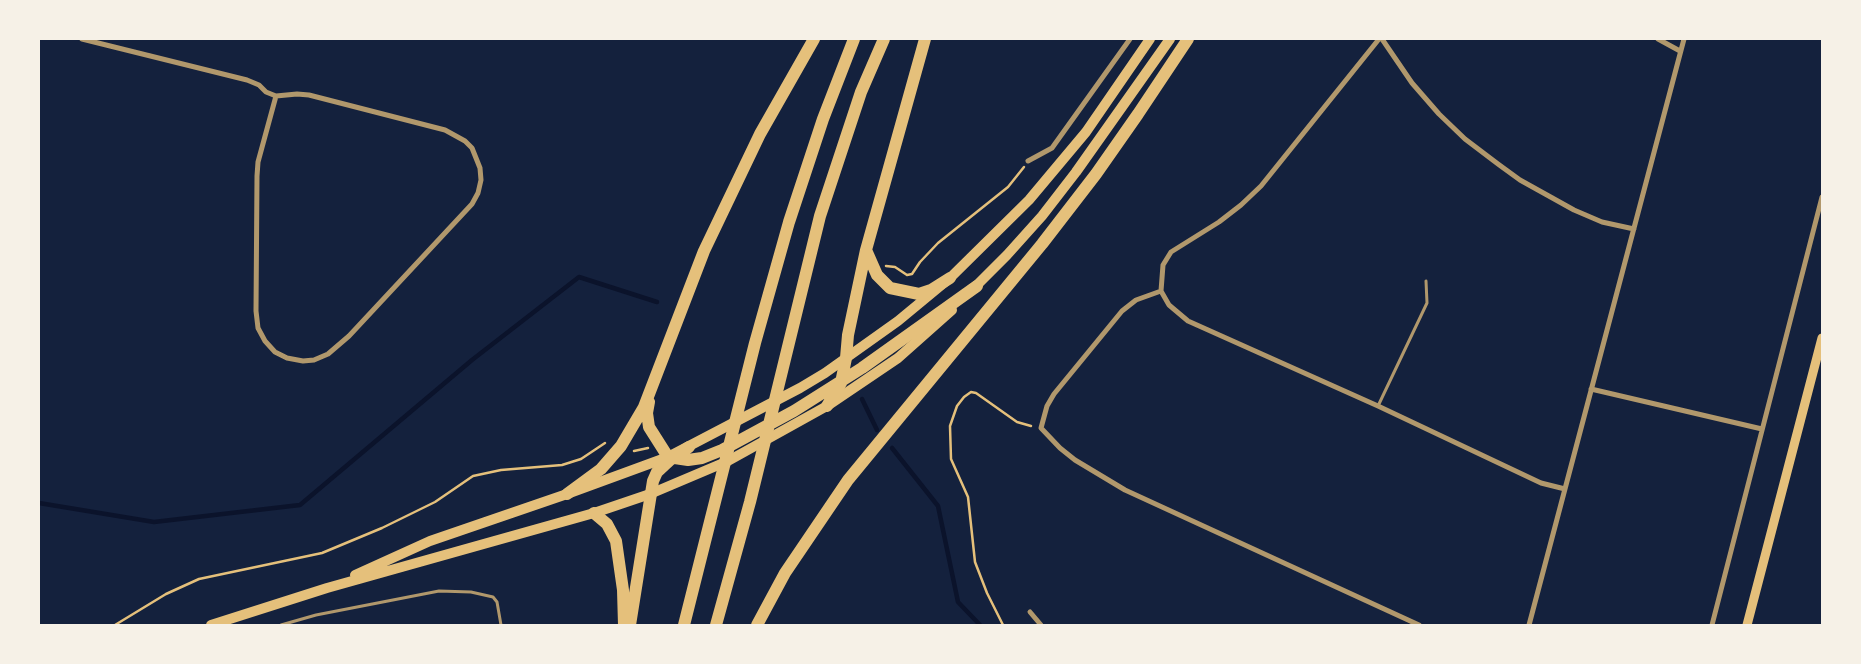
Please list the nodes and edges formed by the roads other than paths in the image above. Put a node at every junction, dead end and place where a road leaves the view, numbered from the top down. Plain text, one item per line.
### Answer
1 (82, 39) edge
2 (814, 39) edge
3 (854, 39) edge
4 (884, 39) edge
5 (925, 39) edge
6 (1130, 39) edge
7 (1150, 39) edge
8 (1170, 39) edge
9 (1188, 39) edge
10 (1380, 39) edge
11 (1658, 39) edge
12 (1684, 39) edge
13 (1680, 51) junction
14 (276, 96) junction
15 (1028, 161) road end
16 (1822, 197) edge
17 (1634, 229) junction
18 (866, 250) junction
19 (950, 278) junction
20 (1426, 281) dead end
21 (977, 286) junction
22 (1161, 291) junction
23 (1822, 338) edge
24 (846, 358) junction
25 (841, 381) junction
26 (651, 385) junction
27 (1592, 390) junction
28 (827, 406) junction
29 (1378, 406) junction
30 (1762, 429) junction
31 (689, 447) joint
32 (669, 458) junction
33 (1565, 489) junction
34 (567, 494) junction
35 (650, 494) junction
36 (594, 513) junction
37 (327, 588) junction
38 (1030, 612) dead end
39 (211, 625) edge
40 (281, 625) edge
41 (501, 625) edge
42 (624, 625) edge
43 (630, 625) edge
44 (684, 625) edge
45 (716, 625) edge
46 (757, 625) edge
47 (1042, 625) edge
48 (1419, 625) edge
49 (1528, 625) edge
50 (1712, 625) edge
51 (1746, 625) edge

1 - 14 street
2 - 26 highway
3 - 44 highway
4 - 45 highway
5 - 18 highway
6 - 15 street
7 - 19 main road
8 - 21 main road
9 - 46 highway
10 - 17 street
10 - 22 street
11 - 13 street
12 - 13 street
13 - 17 street
14 - 14 street
16 - 30 street
17 - 27 street
18 - 19 highway
18 - 24 highway
19 - 24 main road
20 - 29 lane
21 - 25 highway
21 - 28 main road
22 - 29 street
22 - 48 street
23 - 51 main road
24 - 25 highway
24 - 31 main road
25 - 28 highway
25 - 32 highway
26 - 32 highway
26 - 34 highway
27 - 30 street
27 - 33 street
28 - 35 main road
29 - 33 street
30 - 50 street
31 - 32 highway
32 - 34 main road
32 - 35 highway
33 - 49 street
34 - 37 main road
35 - 36 main road
35 - 43 highway
36 - 37 main road
36 - 42 highway
37 - 39 main road
38 - 47 street
40 - 41 lane

